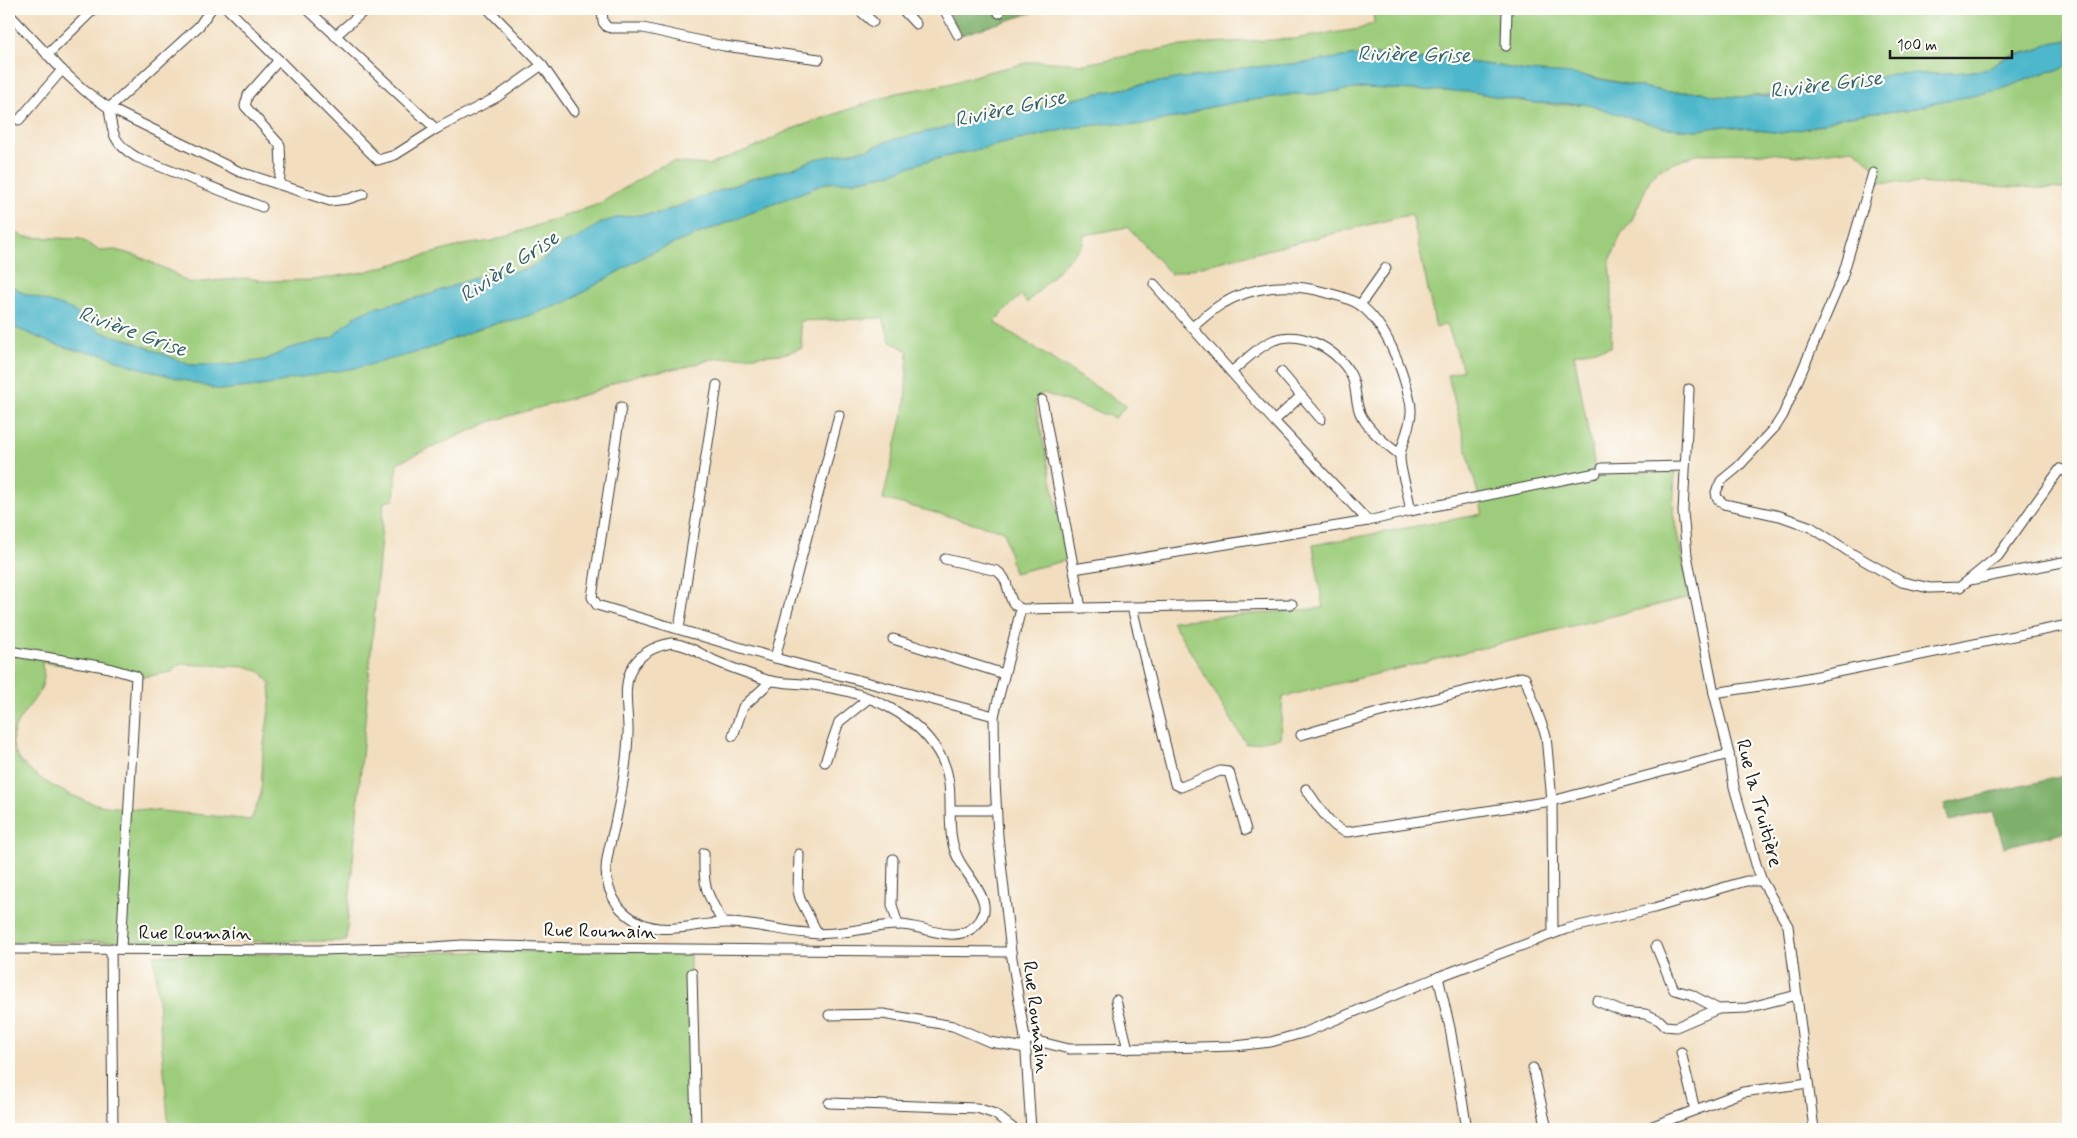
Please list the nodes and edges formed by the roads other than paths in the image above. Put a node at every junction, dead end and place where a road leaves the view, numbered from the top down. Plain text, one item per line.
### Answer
1 (94, 9) edge
2 (211, 9) edge
3 (228, 9) edge
4 (307, 9) edge
5 (366, 9) edge
6 (488, 9) edge
7 (602, 9) edge
8 (858, 9) edge
9 (902, 9) edge
10 (944, 9) edge
11 (1507, 9) edge
12 (9, 15) edge
13 (873, 22) dead end
14 (916, 24) dead end
15 (958, 35) dead end
16 (335, 36) junction
17 (1506, 46) dead end
18 (47, 55) junction
19 (819, 59) dead end
20 (279, 60) junction
21 (542, 65) junction
22 (62, 70) junction
23 (109, 108) junction
24 (574, 111) dead end
25 (18, 120) dead end
26 (436, 130) junction
27 (1873, 173) dead end
28 (279, 184) junction
29 (364, 194) dead end
30 (262, 207) dead end
31 (1386, 268) dead end
32 (1154, 284) dead end
33 (1360, 305) junction
34 (1192, 328) junction
35 (1232, 372) junction
36 (1281, 372) dead end
37 (717, 385) dead end
38 (1689, 389) dead end
39 (1301, 396) junction
40 (1042, 400) dead end
41 (621, 407) dead end
42 (839, 415) dead end
43 (1321, 419) dead end
44 (1274, 421) junction
45 (1400, 455) junction
46 (1685, 466) junction
47 (2064, 471) edge
48 (1410, 511) junction
49 (1368, 520) junction
50 (945, 559) dead end
51 (2068, 561) edge
52 (1074, 569) junction
53 (1968, 580) junction
54 (1292, 604) dead end
55 (1132, 607) junction
56 (1081, 608) junction
57 (1021, 609) junction
58 (2068, 625) edge
59 (679, 629) junction
60 (893, 639) dead end
61 (9, 651) edge
62 (775, 658) junction
63 (1004, 674) junction
64 (771, 681) junction
65 (1714, 693) junction
66 (868, 698) junction
67 (994, 716) junction
68 (1301, 735) dead end
69 (733, 736) dead end
70 (1729, 754) junction
71 (825, 762) dead end
72 (1306, 788) dead end
73 (1552, 801) junction
74 (951, 810) junction
75 (996, 810) junction
76 (1246, 830) dead end
77 (704, 853) dead end
78 (799, 854) dead end
79 (893, 859) dead end
80 (1762, 881) junction
81 (723, 923) junction
82 (898, 924) junction
83 (1553, 933) junction
84 (818, 934) junction
85 (1656, 946) dead end
86 (111, 948) junction
87 (9, 949) edge
88 (121, 949) junction
89 (1011, 952) junction
90 (692, 973) dead end
91 (1438, 977) junction
92 (1797, 995) junction
93 (1116, 1000) dead end
94 (1597, 1001) dead end
95 (1718, 1009) junction
96 (829, 1015) dead end
97 (1025, 1038) junction
98 (1026, 1048) junction
99 (1128, 1049) junction
100 (1681, 1052) dead end
101 (1533, 1068) dead end
102 (1808, 1083) junction
103 (829, 1103) dead end
104 (1695, 1110) junction
105 (113, 1129) edge
106 (696, 1129) edge
107 (1014, 1129) edge
108 (1032, 1129) edge
109 (1468, 1129) edge
110 (1547, 1129) edge
111 (1645, 1129) edge
112 (1814, 1129) edge

1 - 18 street
2 - 23 street
3 - 20 street
4 - 16 street
5 - 16 street
6 - 21 street
7 - 19 street
8 - 13 street
9 - 14 street
10 - 15 street
11 - 17 street
12 - 18 street
16 - 26 street
18 - 22 street
20 - 26 street
20 - 28 street
21 - 24 street
21 - 26 street
22 - 23 street
22 - 25 street
23 - 28 street
23 - 30 street
27 - 53 street
28 - 29 street
31 - 33 street
32 - 34 street
33 - 34 street
33 - 45 street
34 - 35 street
35 - 44 street
35 - 45 street
36 - 39 street
37 - 59 street
38 - 46 street, Rue la Truitière
39 - 43 street
39 - 44 street
40 - 52 street
41 - 59 street
42 - 62 street
44 - 49 street
45 - 48 street
46 - 48 street
46 - 65 street, Rue la Truitière
47 - 53 street
48 - 49 street
49 - 52 street
50 - 57 street
51 - 53 street
52 - 56 street
54 - 55 street
55 - 56 street
55 - 76 street
56 - 57 street
57 - 63 street
58 - 65 street
59 - 62 street
60 - 63 street
61 - 88 street
62 - 67 street
63 - 67 street
64 - 66 street
64 - 69 street
64 - 81 street
65 - 70 street, Rue la Truitière
66 - 71 street
66 - 74 street
67 - 75 street
68 - 73 street
70 - 73 street
70 - 80 street, Rue la Truitière
72 - 73 street
73 - 83 street
74 - 75 street
74 - 82 street
75 - 89 street
77 - 81 street
78 - 84 street
79 - 82 street
80 - 83 street
80 - 92 street, Rue la Truitière
81 - 84 street
82 - 84 street
83 - 91 street
85 - 95 street
86 - 87 street, Rue Roumain
86 - 88 street, Rue Roumain
86 - 105 street
88 - 89 street, Rue Roumain
89 - 97 street, Rue Roumain
90 - 106 street
91 - 99 street
91 - 109 street
92 - 95 street
92 - 102 street, Rue la Truitière
93 - 99 street
94 - 95 street
96 - 98 street
97 - 98 street, Rue Roumain
97 - 99 street
98 - 108 street, Rue Roumain
100 - 104 street
101 - 110 street
102 - 104 street
102 - 112 street, Rue la Truitière
103 - 107 street
104 - 111 street

